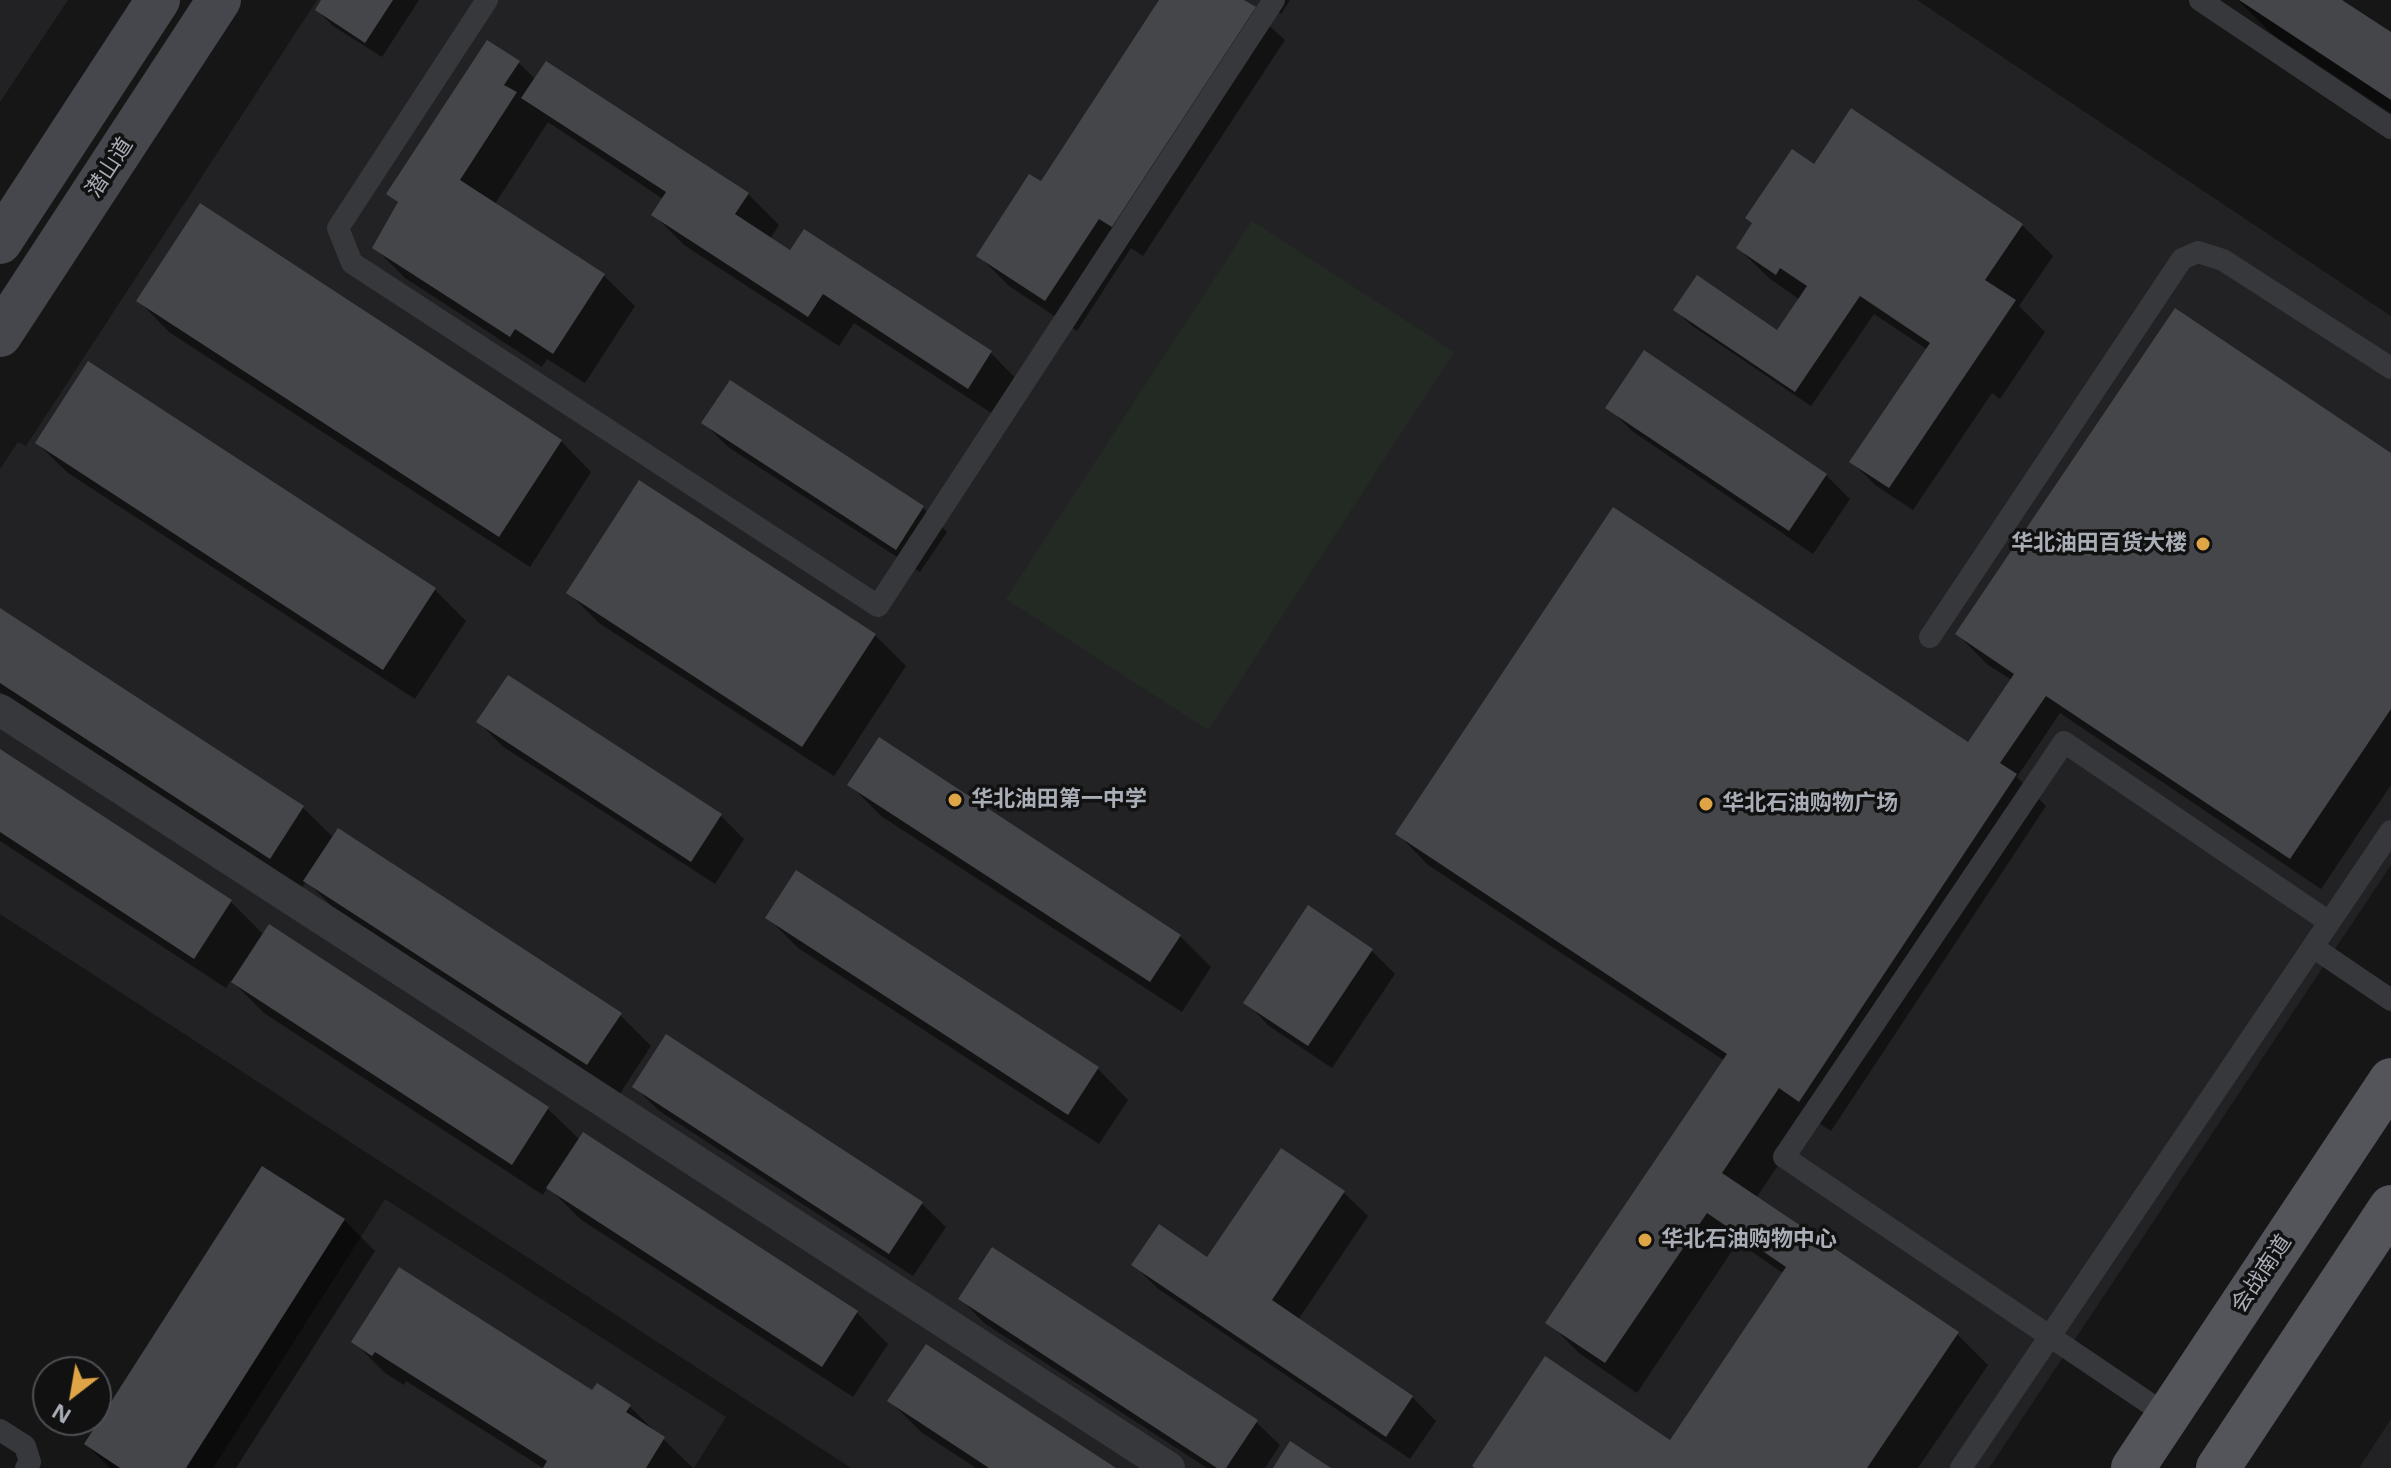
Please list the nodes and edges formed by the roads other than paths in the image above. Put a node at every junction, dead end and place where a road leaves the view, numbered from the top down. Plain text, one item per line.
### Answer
1 (158, 0) edge
2 (219, 0) edge
3 (487, 0) edge
4 (1274, 0) edge
5 (2200, 0) edge
6 (2391, 128) edge
7 (0, 242) edge
8 (0, 335) edge
9 (2391, 368) edge
10 (1930, 637) dead end
11 (0, 710) edge
12 (2391, 831) edge
13 (2329, 922) junction
14 (2313, 947) junction
15 (2391, 1000) edge
16 (2391, 1080) edge
17 (2391, 1207) edge
18 (2050, 1336) junction
19 (2168, 1416) junction
20 (0, 1430) edge
21 (26, 1468) edge
22 (1169, 1468) edge
23 (1961, 1468) edge
24 (2133, 1468) edge
25 (2218, 1468) edge

1 - 7 main road
2 - 8 main road, 潜山道
3 - 4 lane
5 - 6 lane
9 - 10 lane
11 - 22 street
12 - 13 lane
13 - 14 lane
13 - 18 lane
14 - 15 lane
14 - 18 lane
16 - 19 main road, 会战南道
17 - 25 main road
18 - 19 lane
18 - 23 lane
19 - 24 main road, 会战南道
20 - 21 lane

